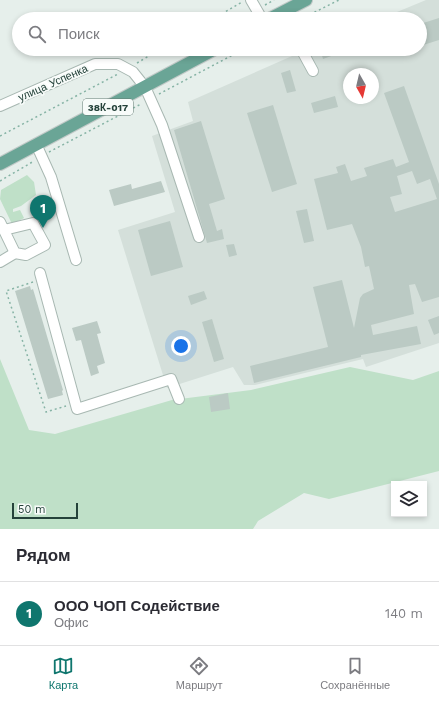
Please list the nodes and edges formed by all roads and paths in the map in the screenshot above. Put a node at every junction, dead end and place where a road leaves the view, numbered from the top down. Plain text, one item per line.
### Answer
1 (245, 0) edge
2 (251, 0) edge
3 (306, 0) edge
4 (339, 0) edge
5 (225, 12) edge
6 (258, 12) edge
7 (290, 12) edge
8 (315, 12) edge
9 (149, 56) edge
10 (202, 56) edge
11 (231, 56) edge
12 (305, 56) edge
13 (127, 69) junction
14 (313, 71) dead end
15 (145, 87) junction
16 (150, 99) junction
17 (0, 106) edge
18 (0, 136) edge
19 (36, 144) junction
20 (42, 156) junction
21 (0, 164) edge
22 (0, 181) edge
23 (2, 226) edge
24 (199, 237) dead end
25 (15, 253) junction
26 (76, 260) dead end
27 (0, 262) edge
28 (38, 277) joint
29 (179, 399) dead end
30 (73, 407) junction

1 - 5 path
2 - 6 street
3 - 7 main road
4 - 8 path
9 - 13 path
10 - 15 main road, 38К-017
11 - 16 path
12 - 14 street
13 - 15 street, улица Успенка
13 - 17 street, улица Успенка
13 - 18 path
15 - 16 street, улица Успенка
15 - 19 main road, 38К-017
16 - 20 path
16 - 24 street, улица Успенка
19 - 20 street
19 - 21 main road, 38К-017
20 - 22 path
20 - 26 street
23 - 25 street
23 - 25 street
25 - 27 street
28 - 30 street
28 - 30 path
29 - 30 street

